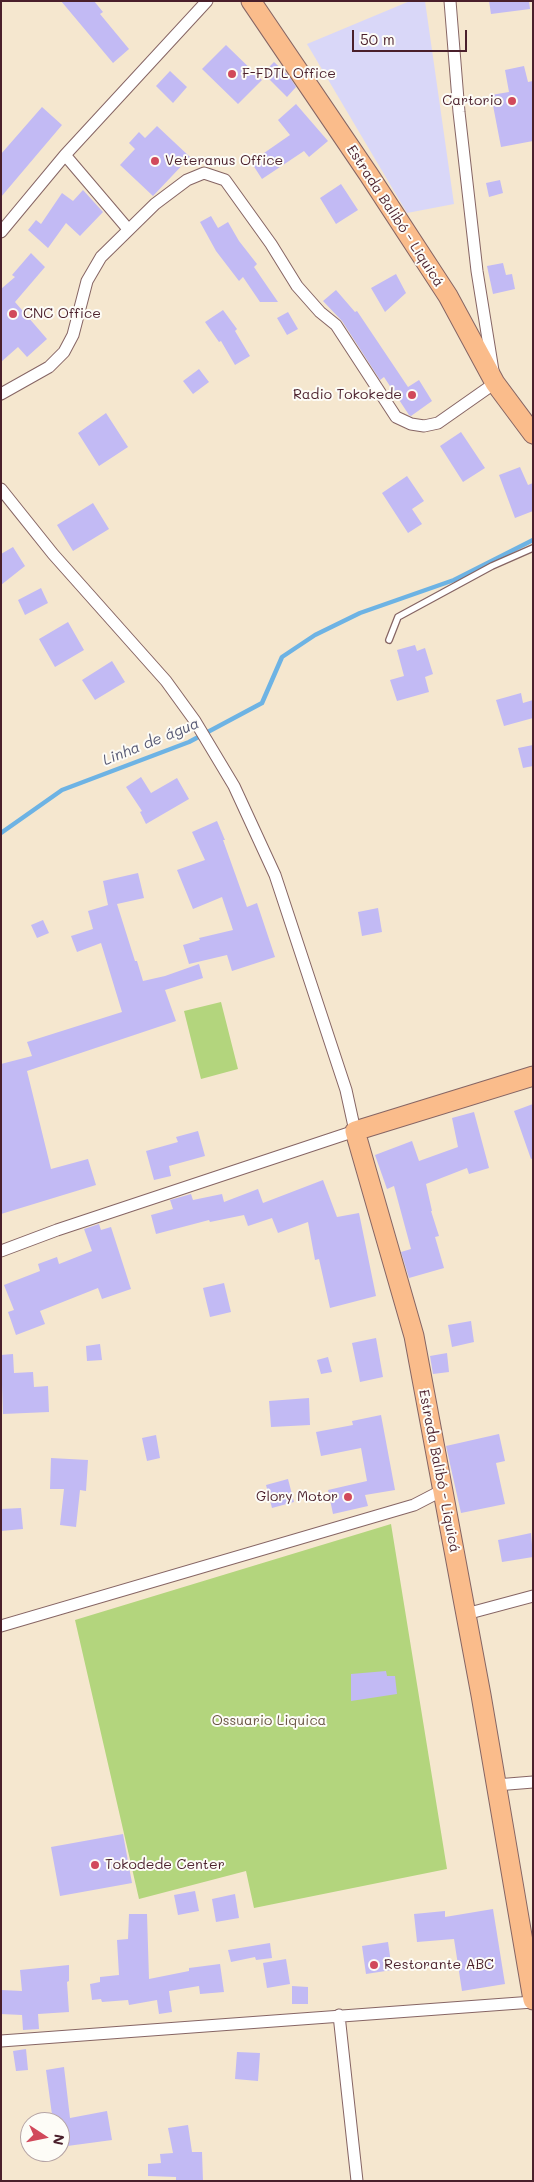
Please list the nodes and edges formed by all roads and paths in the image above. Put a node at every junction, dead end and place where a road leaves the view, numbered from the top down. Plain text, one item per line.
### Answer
1 (207, 1) edge
2 (251, 1) edge
3 (450, 1) edge
4 (65, 155) junction
5 (128, 229) junction
6 (1, 232) edge
7 (495, 383) junction
8 (1, 394) edge
9 (533, 434) edge
10 (1, 489) edge
11 (533, 548) edge
12 (390, 640) dead end
13 (533, 1076) edge
14 (355, 1131) junction
15 (1, 1251) edge
16 (443, 1490) junction
17 (533, 1596) edge
18 (466, 1614) junction
19 (1, 1626) edge
20 (533, 1782) edge
21 (496, 1785) junction
22 (533, 2001) edge
23 (339, 2015) junction
24 (1, 2041) edge
25 (357, 2181) edge

1 - 4 street
2 - 7 main road, Estrada Balibó - Liquicá
3 - 7 street
4 - 5 street
4 - 6 street
5 - 7 street
5 - 8 street
7 - 9 main road, Estrada Balibó - Liquicá
10 - 14 street
11 - 12 lane
13 - 14 main road
14 - 15 street
14 - 16 main road, Estrada Balibó - Liquicá
16 - 18 main road, Estrada Balibó - Liquicá
16 - 19 street
17 - 18 street
18 - 21 main road, Estrada Balibó - Liquicá
20 - 21 street
21 - 22 main road, Estrada Balibó - Liquicá
22 - 23 street
23 - 24 street
23 - 25 street

